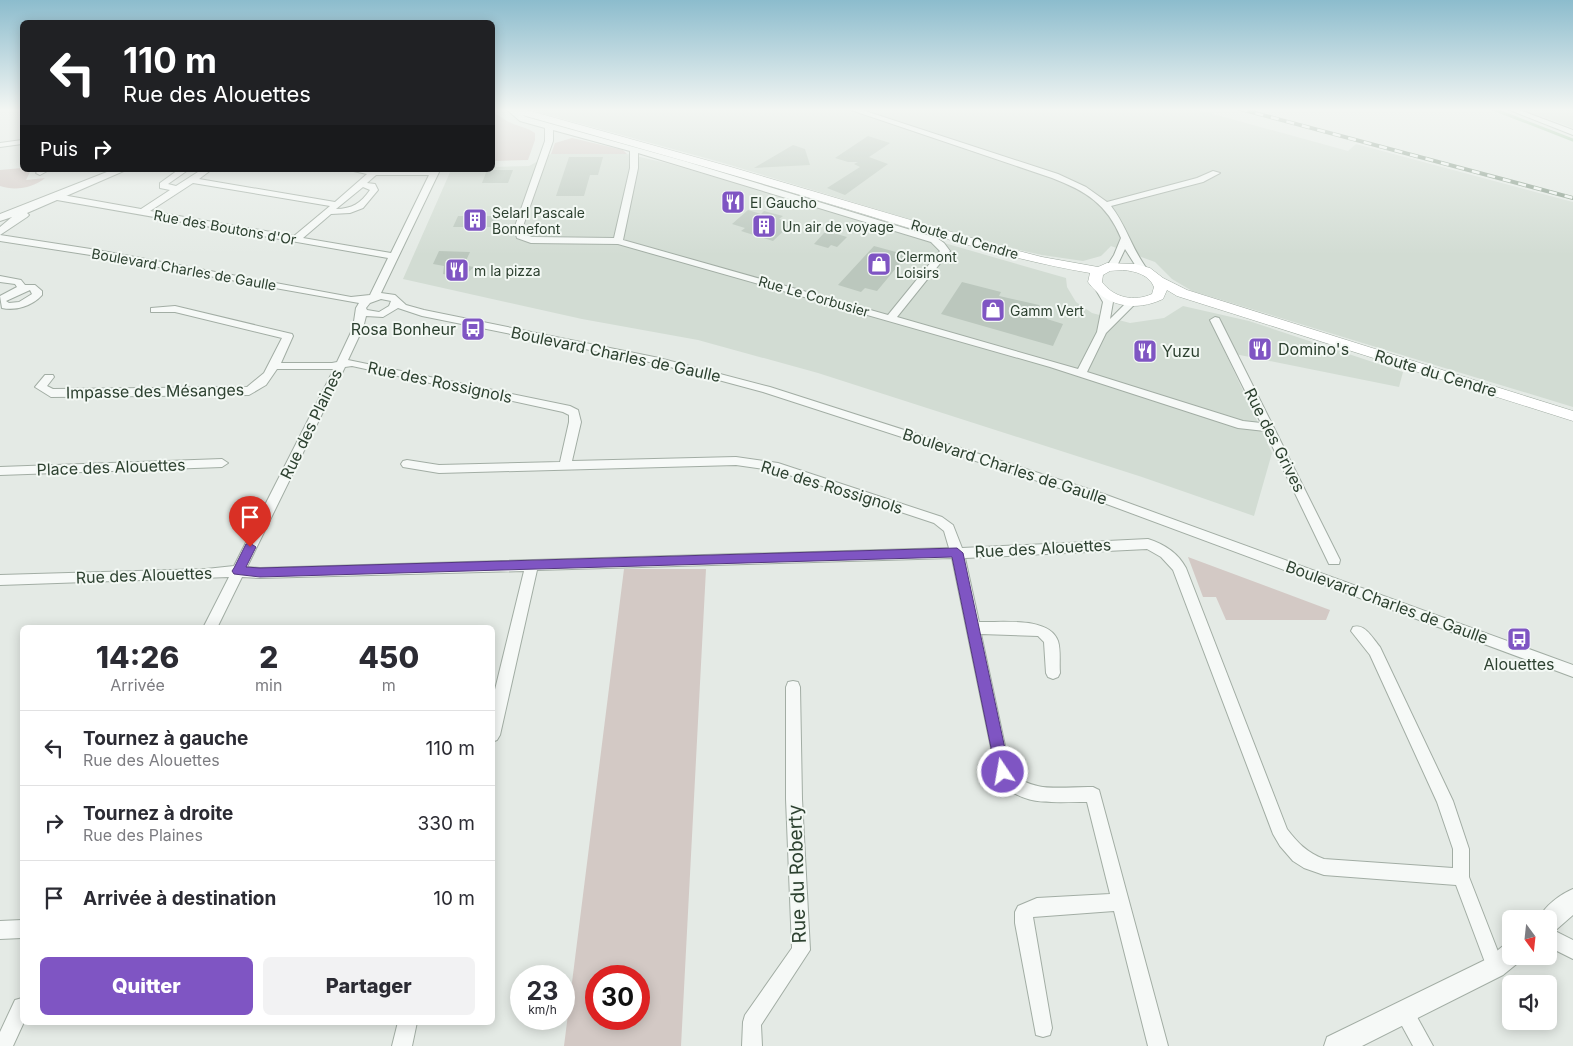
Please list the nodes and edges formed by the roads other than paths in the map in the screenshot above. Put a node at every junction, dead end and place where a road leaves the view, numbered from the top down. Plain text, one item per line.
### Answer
1 (543, 158) edge
2 (634, 158) edge
3 (662, 158) joint
4 (687, 158) edge
5 (1000, 158) edge
6 (634, 168) junction
7 (116, 172) edge
8 (181, 172) edge
9 (203, 172) edge
10 (370, 172) edge
11 (435, 172) edge
12 (1216, 173) dead end
13 (192, 180) junction
14 (361, 184) junction
15 (178, 189) junction
16 (57, 197) junction
17 (1104, 205) junction
18 (32, 207) joint
19 (333, 208) junction
20 (142, 212) junction
21 (2, 225) edge
22 (0, 238) edge
23 (15, 239) junction
24 (296, 239) junction
25 (1124, 240) junction
26 (618, 241) junction
27 (393, 256) junction
28 (1042, 261) junction
29 (1105, 269) junction
30 (1142, 270) junction
31 (0, 279) edge
32 (1158, 281) junction
33 (381, 283) junction
34 (23, 288) dead end
35 (1099, 288) junction
36 (1154, 298) junction
37 (394, 299) junction
38 (1132, 302) junction
39 (366, 303) junction
40 (154, 310) dead end
41 (422, 313) junction
42 (381, 315) junction
43 (891, 318) junction
44 (1215, 320) dead end
45 (1272, 322) junction
46 (358, 328) junction
47 (1102, 332) junction
48 (341, 365) junction
49 (274, 366) junction
50 (1081, 374) junction
51 (50, 377) dead end
52 (1572, 415) edge
53 (1268, 428) junction
54 (222, 463) dead end
55 (407, 464) dead end
56 (566, 465) junction
57 (0, 470) edge
58 (957, 553) junction
59 (1334, 560) dead end
60 (532, 565) junction
61 (238, 571) junction
62 (0, 580) edge
63 (211, 625) edge
64 (973, 628) junction
65 (1358, 631) dead end
66 (1573, 671) edge
67 (1052, 673) dead end
68 (793, 687) dead end
69 (495, 722) edge
70 (1461, 877) junction
71 (1573, 900) edge
72 (1120, 902) junction
73 (1558, 913) edge
74 (20, 929) edge
75 (0, 930) edge
76 (1558, 942) edge
77 (1573, 950) edge
78 (1502, 958) edge
79 (1502, 961) edge
80 (20, 1011) edge
81 (1404, 1013) junction
82 (407, 1025) edge
83 (1043, 1028) dead end
84 (3, 1046) edge
85 (402, 1046) edge
86 (752, 1046) edge
87 (1158, 1046) edge
88 (1336, 1046) edge
89 (1423, 1046) edge

1 - 26 street, Rue Le Corbusier
2 - 6 street
3 - 6 street
3 - 43 street
4 - 28 main road, Route du Cendre
5 - 17 street
6 - 26 street
7 - 16 street
8 - 15 street
9 - 13 street
10 - 14 street
11 - 27 street, Rue des Plaines
12 - 17 street
13 - 15 street
13 - 19 street
14 - 19 street
14 - 19 street
15 - 20 street
16 - 18 street
16 - 20 street, Rue des Boutons d'Or
17 - 25 street
18 - 21 street
19 - 24 street
20 - 24 street, Rue des Boutons d'Or
21 - 23 street, Boulevard Charles de Gaulle
22 - 23 street, Boulevard Charles de Gaulle
23 - 39 street, Boulevard Charles de Gaulle
24 - 27 street, Rue des Boutons d'Or
25 - 29 street
25 - 30 street
26 - 43 street, Rue Le Corbusier
27 - 33 street, Rue des Plaines
28 - 29 main road, Route du Cendre
28 - 35 main road, Route du Cendre
29 - 30 main road, Route du Cendre
29 - 35 main road
30 - 32 main road, Route du Cendre
31 - 34 street
32 - 36 main road
32 - 45 main road, Route du Cendre
33 - 37 street
33 - 39 street, Rue des Plaines
35 - 38 main road, Route du Cendre
35 - 47 street
36 - 38 main road, Route du Cendre
36 - 45 main road, Route du Cendre
37 - 39 street
37 - 41 street, Boulevard Charles de Gaulle
37 - 42 street
38 - 47 street
39 - 42 street, Boulevard Charles de Gaulle
39 - 46 street, Rue des Plaines
40 - 49 street, Impasse des Mésanges
41 - 42 street, Boulevard Charles de Gaulle
41 - 66 street, Boulevard Charles de Gaulle
42 - 46 street
43 - 50 street, Rue Le Corbusier
44 - 53 street, Rue des Grives
45 - 52 main road, Route du Cendre
46 - 48 street, Rue des Plaines
47 - 50 street
48 - 49 street
48 - 56 street, Rue des Rossignols
48 - 61 street, Rue des Plaines
49 - 51 street, Impasse des Mésanges
50 - 53 street, Rue Le Corbusier
53 - 59 street, Rue des Grives
54 - 57 street, Place des Alouettes
55 - 56 street, Rue des Rossignols
56 - 58 street, Rue des Rossignols
58 - 60 street, Rue des Alouettes
58 - 64 street, Rue des Rossignols
58 - 70 street, Rue des Alouettes
60 - 61 street, Rue des Alouettes
60 - 69 street
61 - 62 street, Rue des Alouettes
61 - 63 street, Rue des Plaines
64 - 67 street
64 - 72 street, Rue des Rossignols
65 - 70 street
68 - 86 street, Rue du Roberty
70 - 78 street
71 - 73 street
72 - 83 street
72 - 87 street
74 - 75 street
76 - 77 street
79 - 81 street
80 - 84 street
81 - 88 street
81 - 89 street
82 - 85 street

